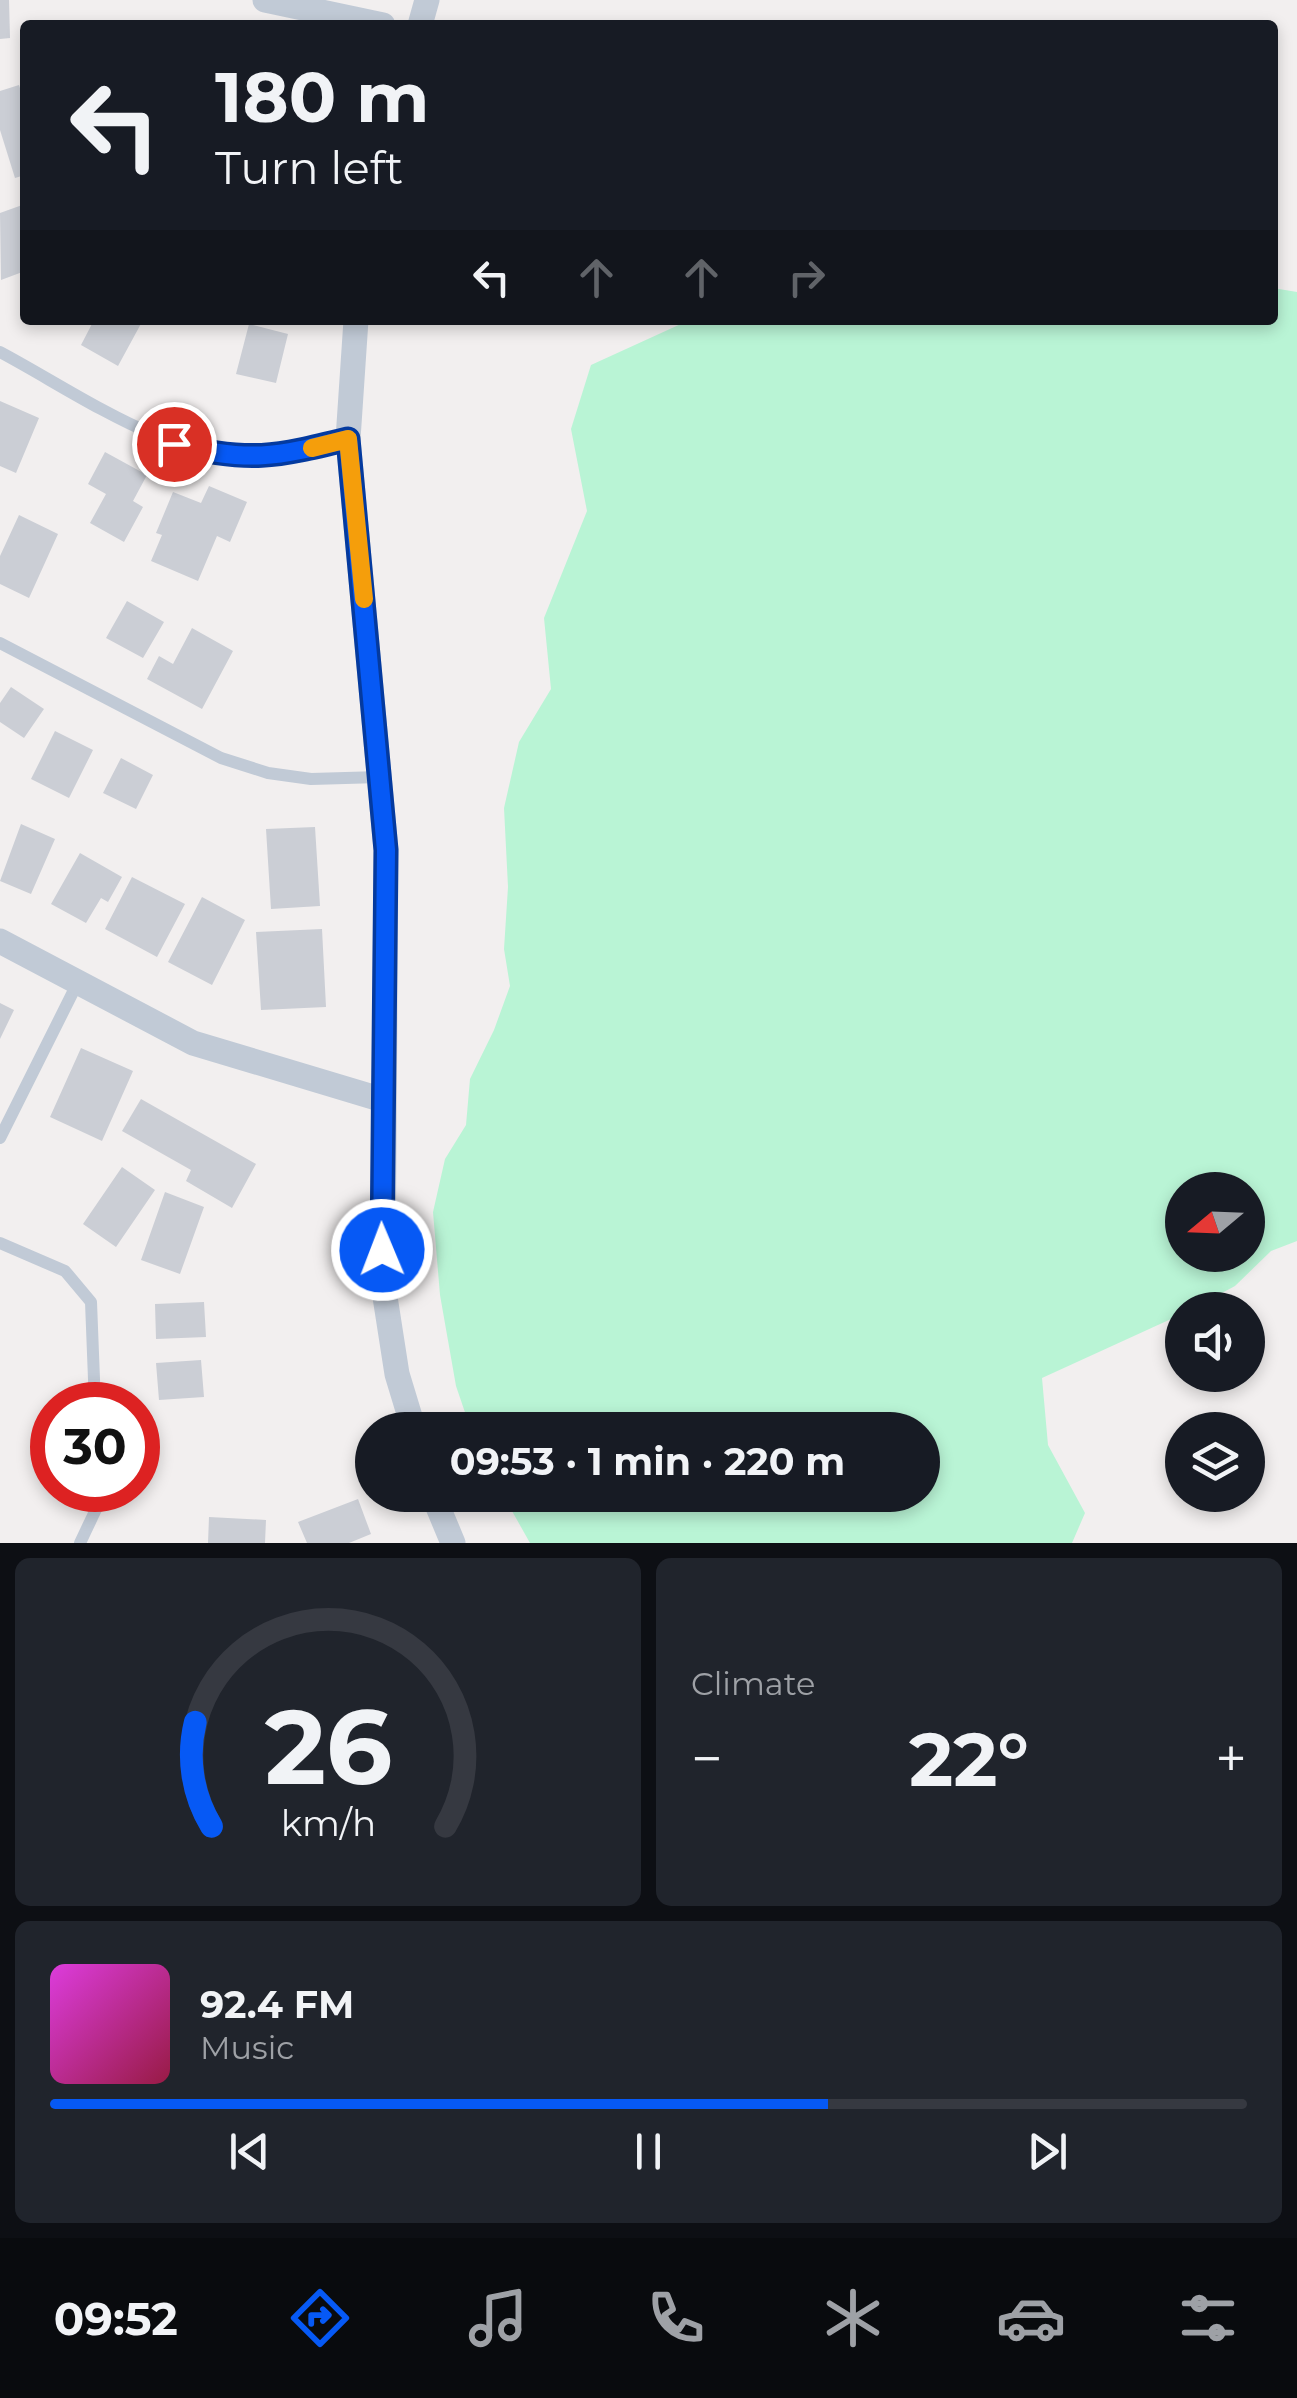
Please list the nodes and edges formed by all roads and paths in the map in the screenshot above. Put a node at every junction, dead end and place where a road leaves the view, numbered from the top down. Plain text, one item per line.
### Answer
1 (266, 0) edge
2 (360, 20) edge
3 (356, 325) edge
4 (0, 352) edge
5 (348, 439) junction
6 (0, 643) edge
7 (380, 777) junction
8 (0, 941) edge
9 (78, 982) junction
10 (383, 1100) junction
11 (0, 1138) edge
12 (0, 1243) edge
13 (93, 1382) edge
14 (409, 1412) edge
15 (95, 1512) edge
16 (440, 1512) edge
17 (80, 1543) edge
18 (453, 1543) edge

1 - 2 street
3 - 5 street
4 - 5 lane
5 - 7 street
6 - 7 lane
7 - 10 street
8 - 9 street
9 - 10 street
9 - 11 lane
10 - 14 street
12 - 13 lane
15 - 17 lane
16 - 18 street

